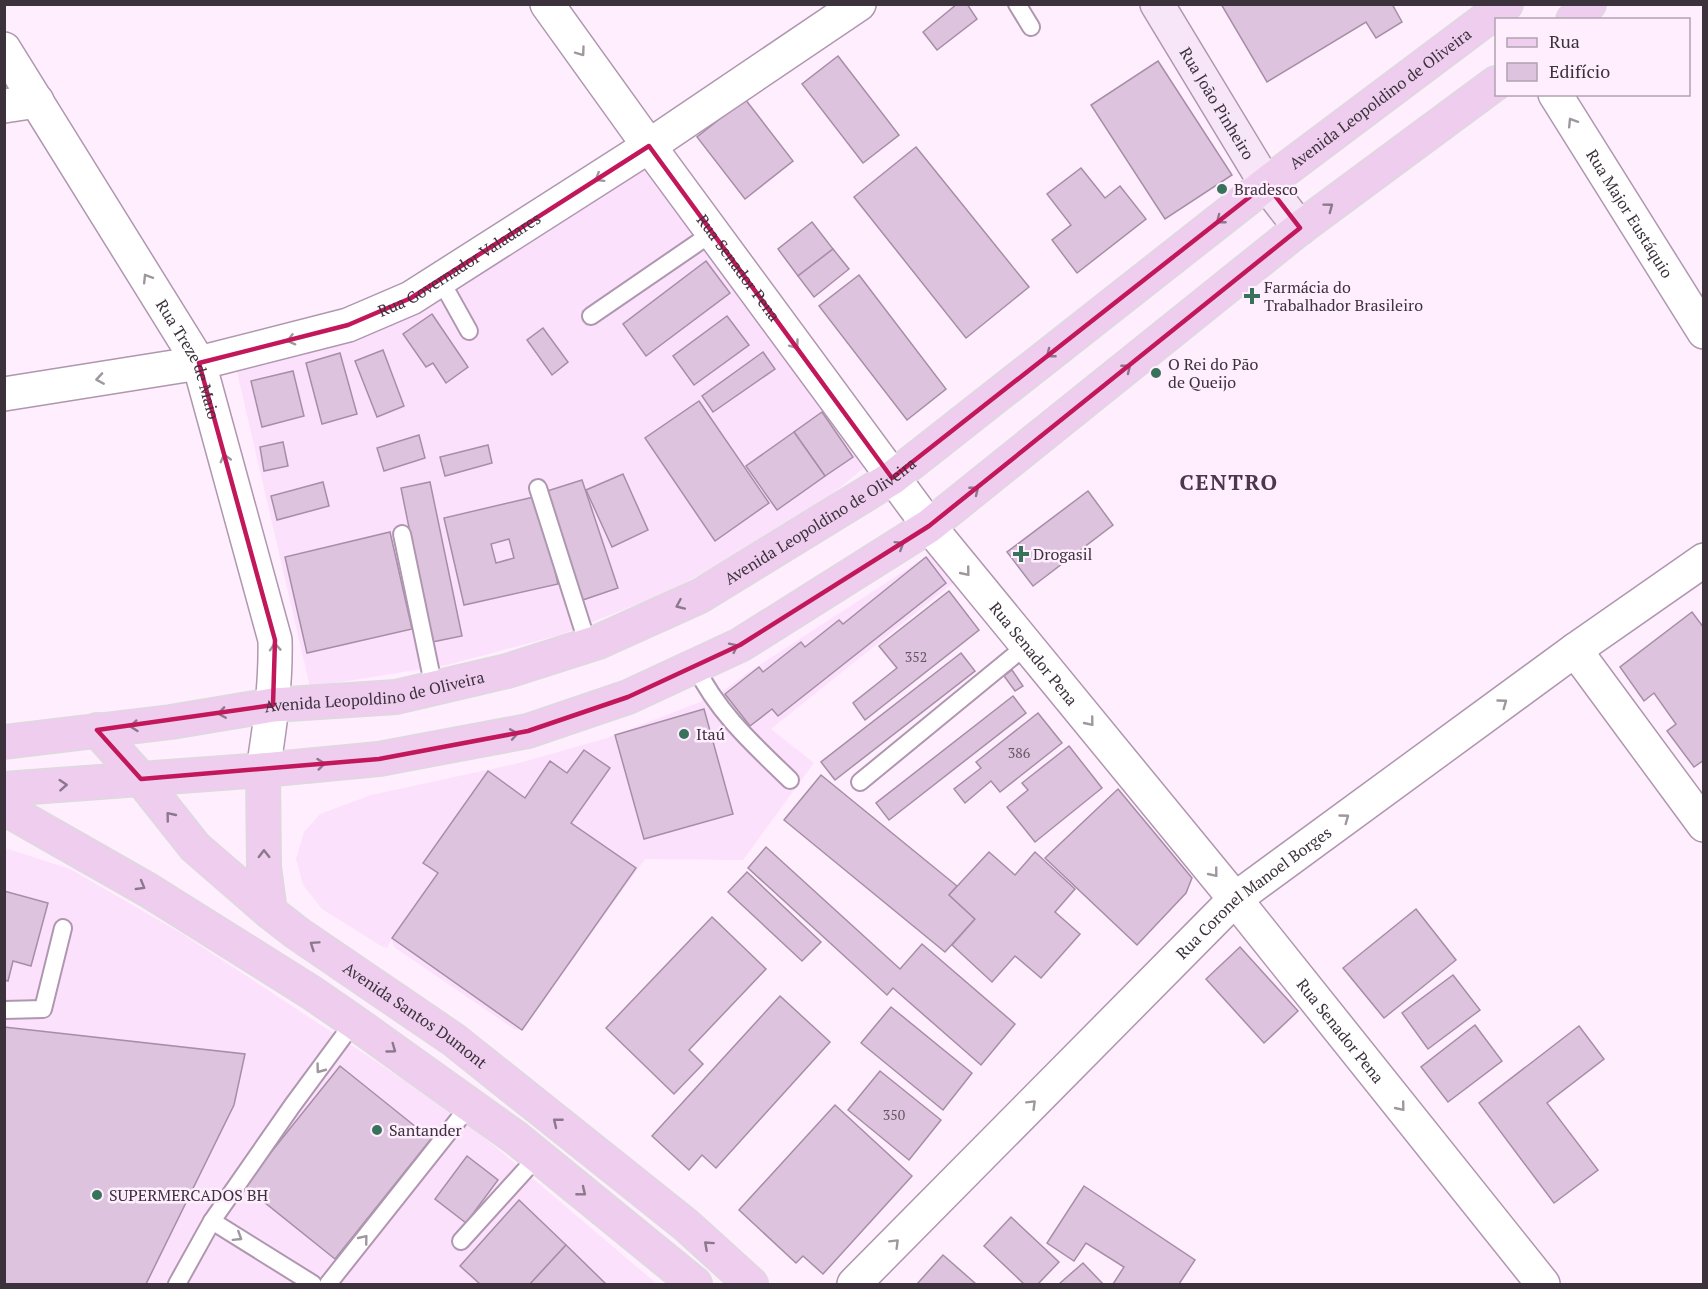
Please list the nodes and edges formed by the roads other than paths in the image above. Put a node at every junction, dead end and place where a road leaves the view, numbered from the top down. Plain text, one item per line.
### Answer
1 (547, 4) edge
2 (859, 4) edge
3 (1017, 4) edge
4 (1156, 4) edge
5 (1588, 4) edge
6 (1502, 10) edge
7 (1575, 18) edge
8 (1031, 27) dead end
9 (4, 50) edge
10 (1495, 84) edge
11 (1556, 96) edge
12 (38, 100) junction
13 (4, 106) edge
14 (649, 146) junction
15 (1266, 184) junction
16 (1300, 228) junction
17 (712, 233) junction
18 (440, 279) junction
19 (591, 315) dead end
20 (469, 331) dead end
21 (1704, 332) edge
22 (199, 363) junction
23 (4, 394) edge
24 (892, 478) junction
25 (538, 488) dead end
26 (929, 526) junction
27 (402, 534) dead end
28 (1704, 560) edge
29 (588, 645) junction
30 (1027, 645) junction
31 (1575, 650) junction
32 (695, 666) junction
33 (434, 688) junction
34 (273, 705) junction
35 (97, 730) junction
36 (4, 742) edge
37 (263, 770) junction
38 (141, 779) junction
39 (790, 780) dead end
40 (860, 782) dead end
41 (4, 789) edge
42 (4, 808) edge
43 (1704, 825) edge
44 (1235, 899) junction
45 (270, 912) junction
46 (63, 928) dead end
47 (4, 1010) edge
48 (354, 1022) junction
49 (470, 1105) junction
50 (538, 1156) junction
51 (212, 1221) junction
52 (461, 1241) dead end
53 (177, 1284) edge
54 (313, 1284) edge
55 (328, 1284) edge
56 (695, 1284) edge
57 (751, 1284) edge
58 (854, 1284) edge
59 (1543, 1284) edge

1 -> 14 street, Rua Senador Pena
2 - 14 street, Rua Governador Valadares
3 - 8 lane
4 - 15 main road, Rua João Pinheiro
5 - 7 main road
6 - 15 main road, Avenida Leopoldino de Oliveira
9 - 12 street, Rua Treze de Maio
16 -> 10 main road
21 -> 11 street, Rua Major Eustáquio
12 - 13 street
22 -> 12 street, Rua Treze de Maio
14 - 17 street, Rua Senador Pena
14 -> 18 street, Rua Governador Valadares
15 - 16 main road, Rua João Pinheiro
15 -> 24 main road, Avenida Leopoldino de Oliveira
26 -> 16 main road
17 - 19 lane
17 -> 24 street, Rua Senador Pena
18 - 20 lane
18 -> 22 street, Rua Governador Valadares
22 -> 23 street, Rua Governador Valadares
34 -> 22 street, Rua Treze de Maio
24 - 26 street, Rua Senador Pena
24 -> 29 main road, Avenida Leopoldino de Oliveira
25 - 29 lane
26 -> 30 street, Rua Senador Pena
32 -> 26 main road
27 - 33 lane
28 - 31 street, Rua Coronel Manoel Borges
29 - 33 main road, Avenida Leopoldino de Oliveira
30 - 40 lane
30 -> 44 street, Rua Senador Pena
31 - 43 street
44 -> 31 street, Rua Coronel Manoel Borges
37 -> 32 main road
32 - 39 lane
33 - 34 main road, Avenida Leopoldino de Oliveira
34 -> 35 main road, Avenida Leopoldino de Oliveira
34 - 37 street, Rua Treze de Maio
35 - 36 main road, Avenida Leopoldino de Oliveira
35 - 38 main road, Avenida Santos Dumont
37 - 38 main road
45 -> 37 main road
41 -> 38 main road
45 -> 38 main road, Avenida Santos Dumont
42 -> 48 main road
58 -> 44 street, Rua Coronel Manoel Borges
44 -> 59 street, Rua Senador Pena
57 -> 45 main road, Avenida Santos Dumont
46 - 47 lane
48 -> 49 main road
48 -> 51 lane
49 - 50 main road
55 -> 49 lane
50 - 52 lane
50 -> 56 main road
51 - 53 lane
51 -> 54 lane

